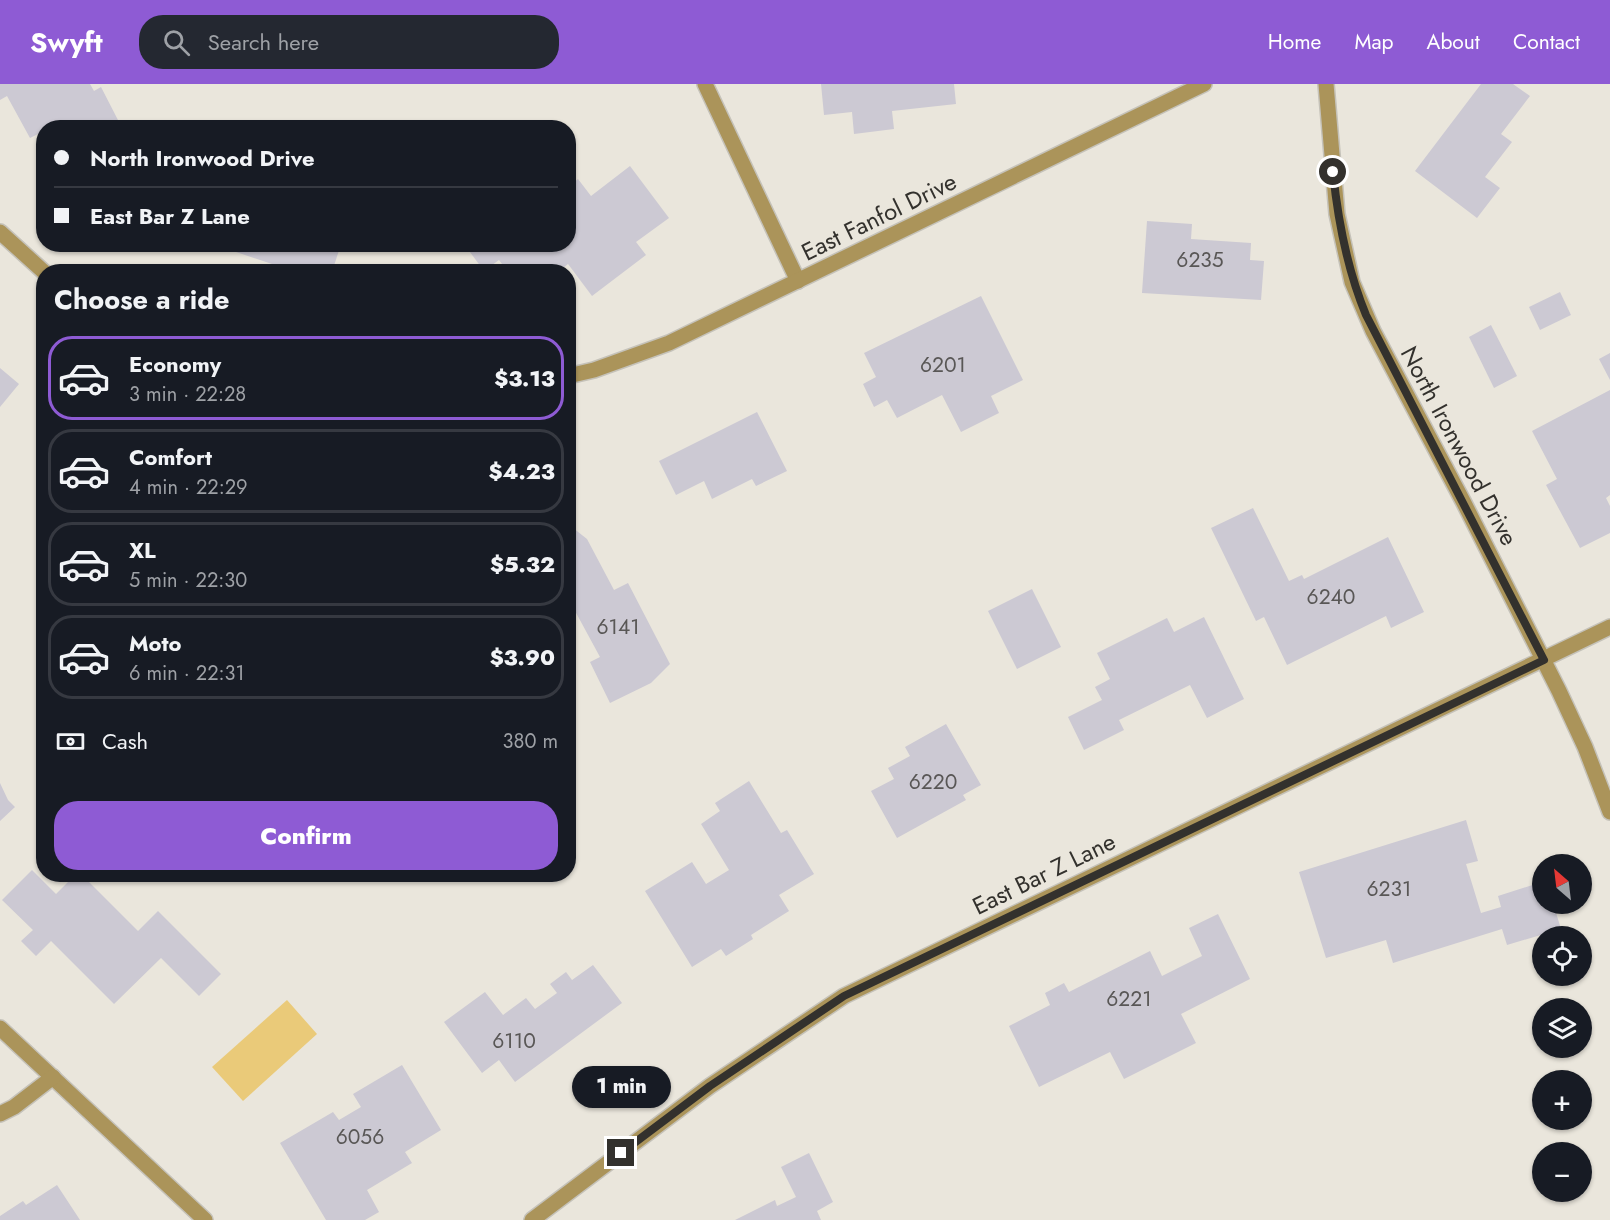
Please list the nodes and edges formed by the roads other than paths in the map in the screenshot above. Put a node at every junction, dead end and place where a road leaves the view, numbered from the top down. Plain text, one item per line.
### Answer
1 (705, 84) edge
2 (1204, 84) edge
3 (1326, 84) edge
4 (0, 232) edge
5 (36, 265) edge
6 (798, 281) junction
7 (576, 374) edge
8 (1610, 627) edge
9 (1544, 660) junction
10 (1610, 812) edge
11 (0, 1028) edge
12 (52, 1077) junction
13 (0, 1114) edge
14 (205, 1220) edge
15 (532, 1220) edge

1 - 6 street
2 - 6 street, East Fanfol Drive
3 - 9 street, North Ironwood Drive
4 - 5 street
6 - 7 street, East Fanfol Drive
8 - 9 street, East Bar Z Lane
9 - 10 street, North Ironwood Drive
9 - 15 street, East Bar Z Lane
11 - 12 street
12 - 13 street
12 - 14 street

